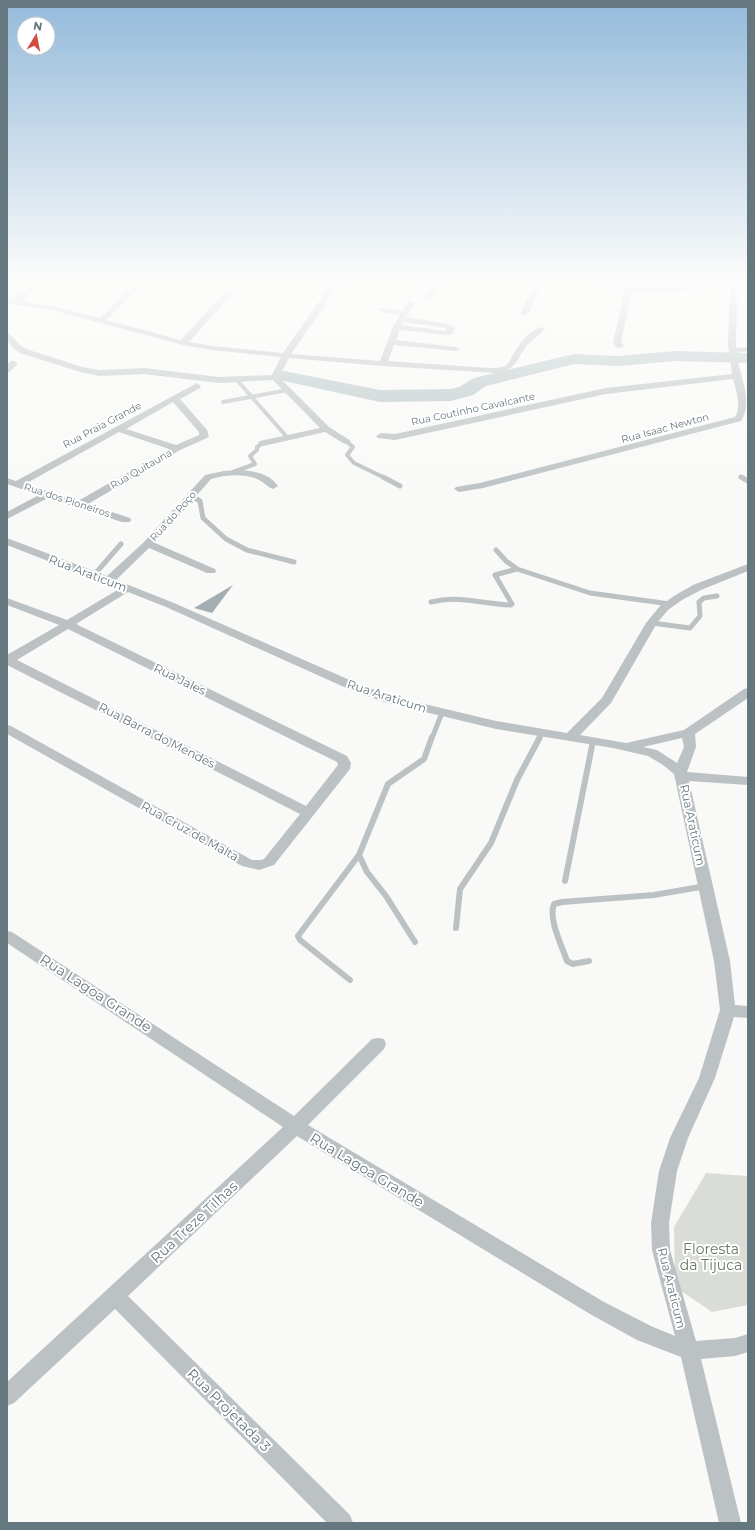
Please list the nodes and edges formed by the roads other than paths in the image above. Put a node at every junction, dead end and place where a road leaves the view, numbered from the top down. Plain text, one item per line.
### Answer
1 (24, 351) edge
2 (239, 351) edge
3 (288, 351) edge
4 (387, 351) edge
5 (520, 351) edge
6 (732, 351) edge
7 (740, 351) edge
8 (286, 355) junction
9 (732, 355) junction
10 (14, 363) dead end
11 (382, 364) junction
12 (7, 370) edge
13 (735, 376) junction
14 (275, 378) junction
15 (236, 379) junction
16 (197, 386) dead end
17 (288, 390) junction
18 (252, 396) junction
19 (175, 398) junction
20 (223, 402) dead end
21 (745, 412) edge
22 (118, 429) junction
23 (326, 429) junction
24 (381, 436) dead end
25 (287, 437) junction
26 (346, 441) joint
27 (262, 443) joint
28 (177, 448) junction
29 (232, 473) junction
30 (741, 476) dead end
31 (748, 481) edge
32 (12, 482) edge
33 (273, 486) dead end
34 (400, 486) dead end
35 (459, 489) dead end
36 (47, 494) junction
37 (191, 496) junction
38 (79, 505) junction
39 (7, 516) edge
40 (126, 520) dead end
41 (7, 541) edge
42 (121, 544) dead end
43 (148, 544) junction
44 (496, 550) dead end
45 (294, 562) dead end
46 (748, 567) edge
47 (517, 569) junction
48 (211, 571) dead end
49 (94, 575) junction
50 (109, 580) junction
51 (128, 588) junction
52 (717, 596) dead end
53 (7, 601) edge
54 (431, 602) dead end
55 (670, 604) junction
56 (652, 623) junction
57 (67, 624) junction
58 (8, 660) edge
59 (748, 692) edge
60 (442, 713) junction
61 (7, 729) edge
62 (542, 733) junction
63 (688, 733) junction
64 (570, 737) junction
65 (594, 741) junction
66 (626, 747) junction
67 (344, 767) joint
68 (681, 775) junction
69 (748, 781) edge
70 (308, 812) junction
71 (359, 855) junction
72 (565, 881) dead end
73 (706, 886) junction
74 (456, 928) dead end
75 (7, 936) edge
76 (415, 942) dead end
77 (589, 962) dead end
78 (350, 980) dead end
79 (728, 1010) junction
80 (748, 1012) edge
81 (378, 1044) dead end
82 (295, 1126) junction
83 (115, 1296) junction
84 (748, 1343) edge
85 (689, 1351) junction
86 (7, 1396) edge
87 (342, 1523) edge
88 (730, 1523) edge

1 - 15 street
2 - 8 street
3 - 8 street
4 - 11 street
5 - 11 street
6 - 9 street, Rua Isaac Newton
7 - 9 street
8 - 11 street
8 - 14 street
9 - 13 street, Rua Isaac Newton
10 - 12 street
13 - 21 street, Rua Isaac Newton
13 - 24 street, Rua Coutinho Cavalcante
14 - 15 street
14 - 17 street
15 - 18 lane
16 - 19 street, Rua Praia Grande
17 - 18 lane
17 - 23 street
18 - 20 lane
18 - 25 lane
19 - 22 street, Rua Praia Grande
19 - 28 street, Rua Quitauna
21 - 35 street, Rua Isaac Newton
22 - 28 street
22 - 32 street, Rua Praia Grande
23 - 25 street
23 - 26 street
25 - 27 street
26 - 34 lane
27 - 29 lane
28 - 38 street, Rua Quitauna
29 - 33 street, Rua do Poço
29 - 37 street, Rua do Poço
30 - 31 lane
32 - 36 street, Rua dos Pioneiros
36 - 38 street, Rua dos Pioneiros
36 - 39 street
37 - 43 street, Rua do Poço
37 - 45 lane
38 - 40 street, Rua dos Pioneiros
41 - 49 street, Rua Araticum
42 - 49 lane
43 - 48 street
43 - 50 street, Rua do Poço
44 - 47 lane
46 - 55 street
47 - 54 lane
47 - 55 lane
49 - 50 street, Rua Araticum
50 - 51 street, Rua Araticum
51 - 57 street
51 - 60 street, Rua Araticum
52 - 56 lane
53 - 57 street, Rua Jales
55 - 56 street
56 - 64 street
57 - 58 street
57 - 67 street, Rua Jales
58 - 70 street, Rua Barra do Mendes
59 - 63 street
60 - 62 street, Rua Araticum
60 - 71 lane
61 - 70 street, Rua Cruz de Malta
62 - 64 street, Rua Araticum
62 - 74 lane
63 - 66 street
63 - 68 street
64 - 65 street, Rua Araticum
65 - 66 street, Rua Araticum
65 - 72 lane
66 - 68 street, Rua Araticum
67 - 70 street, Rua Cruz de Malta
68 - 69 street
68 - 73 street, Rua Araticum
71 - 76 lane
71 - 78 lane
73 - 77 lane
73 - 79 street, Rua Araticum
75 - 82 street, Rua Lagoa Grande
79 - 80 street
79 - 85 street, Rua Araticum
81 - 82 street, Rua Treze Tilhas
82 - 83 street, Rua Treze Tilhas
82 - 85 street, Rua Lagoa Grande
83 - 86 street, Rua Treze Tilhas
83 - 87 street, Rua Projetada 3
84 - 85 street, Rua Lagoa Grande
85 - 88 street, Rua Araticum

